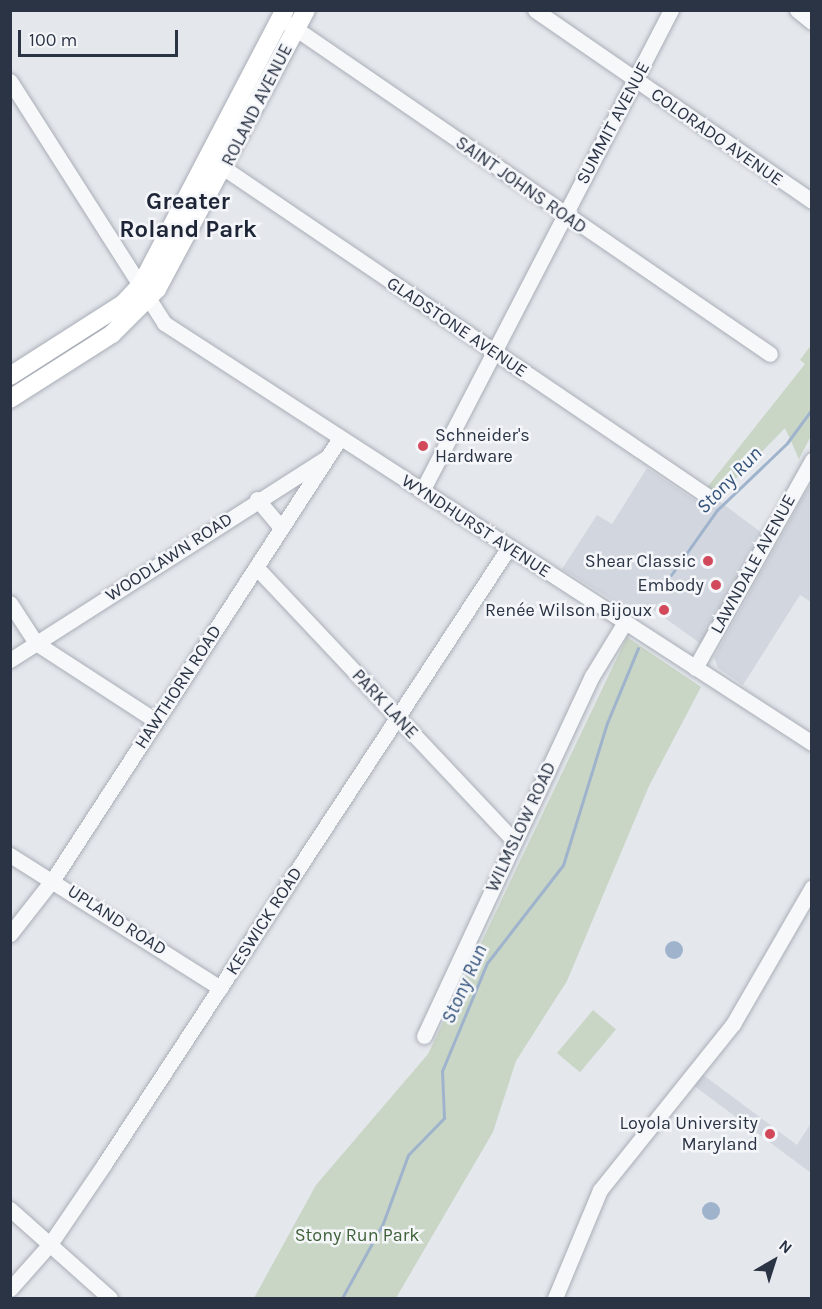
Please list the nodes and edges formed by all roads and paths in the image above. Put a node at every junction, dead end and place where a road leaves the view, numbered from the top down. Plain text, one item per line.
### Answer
1 (306, 10) edge
2 (535, 10) edge
3 (671, 10) edge
4 (797, 10) edge
5 (281, 12) edge
6 (812, 21) edge
7 (295, 32) junction
8 (636, 80) junction
9 (10, 81) edge
10 (208, 158) junction
11 (224, 169) junction
12 (812, 201) edge
13 (565, 216) junction
14 (145, 292) junction
15 (492, 354) junction
16 (770, 354) dead end
17 (10, 376) edge
18 (10, 399) edge
19 (340, 438) junction
20 (328, 456) junction
21 (812, 460) edge
22 (422, 491) junction
23 (706, 495) dead end
24 (257, 500) junction
25 (281, 528) junction
26 (509, 547) junction
27 (256, 567) junction
28 (10, 603) edge
29 (624, 622) junction
30 (36, 643) junction
31 (10, 660) edge
32 (695, 668) junction
33 (396, 717) junction
34 (156, 721) junction
35 (812, 744) edge
36 (514, 841) junction
37 (10, 855) edge
38 (54, 878) junction
39 (812, 887) edge
40 (10, 933) edge
41 (220, 988) junction
42 (424, 1036) dead end
43 (10, 1209) edge
44 (50, 1244) junction
45 (10, 1289) edge
46 (110, 1299) edge
47 (555, 1299) edge

1 - 7 main road, ROLAND AVENUE
2 - 8 street, COLORADO AVENUE
3 - 8 street, SUMMIT AVENUE
4 - 6 street
5 - 7 street, SAINT JOHNS ROAD
5 - 10 main road, ROLAND AVENUE
7 - 11 main road, ROLAND AVENUE
7 - 13 street, SAINT JOHNS ROAD
8 - 12 street, COLORADO AVENUE
8 - 13 street, SUMMIT AVENUE
9 - 14 street, WYNDHURST AVENUE
10 - 11 street, GLADSTONE AVENUE
10 - 14 main road, ROLAND AVENUE
11 - 14 main road, ROLAND AVENUE
11 - 15 street, GLADSTONE AVENUE
13 - 15 street, SUMMIT AVENUE
13 - 16 street, SAINT JOHNS ROAD
14 - 17 main road, ROLAND AVENUE
14 - 18 main road, ROLAND AVENUE
14 - 19 street, WYNDHURST AVENUE
15 - 22 street, SUMMIT AVENUE
15 - 23 street, GLADSTONE AVENUE
19 - 20 street, HAWTHORN ROAD
19 - 22 street, WYNDHURST AVENUE
20 - 24 street, WOODLAWN ROAD
20 - 25 street, HAWTHORN ROAD
21 - 32 street, LAWNDALE AVENUE
22 - 26 street, WYNDHURST AVENUE
24 - 25 street
24 - 30 street, WOODLAWN ROAD
25 - 27 street, HAWTHORN ROAD
26 - 29 street, WYNDHURST AVENUE
26 - 33 street, KESWICK ROAD
27 - 33 street, PARK LANE
27 - 34 street, HAWTHORN ROAD
28 - 30 street
29 - 32 street, WYNDHURST AVENUE
29 - 36 street, WILMSLOW ROAD
30 - 31 street, WOODLAWN ROAD
30 - 34 street
32 - 35 street, WYNDHURST AVENUE
33 - 36 street, PARK LANE
33 - 41 street, KESWICK ROAD
34 - 38 street, HAWTHORN ROAD
36 - 42 street, WILMSLOW ROAD
37 - 38 street, UPLAND ROAD
38 - 40 street, HAWTHORN ROAD
38 - 41 street, UPLAND ROAD
39 - 47 street
41 - 44 street, KESWICK ROAD
43 - 44 street
44 - 45 street, KESWICK ROAD
44 - 46 street

